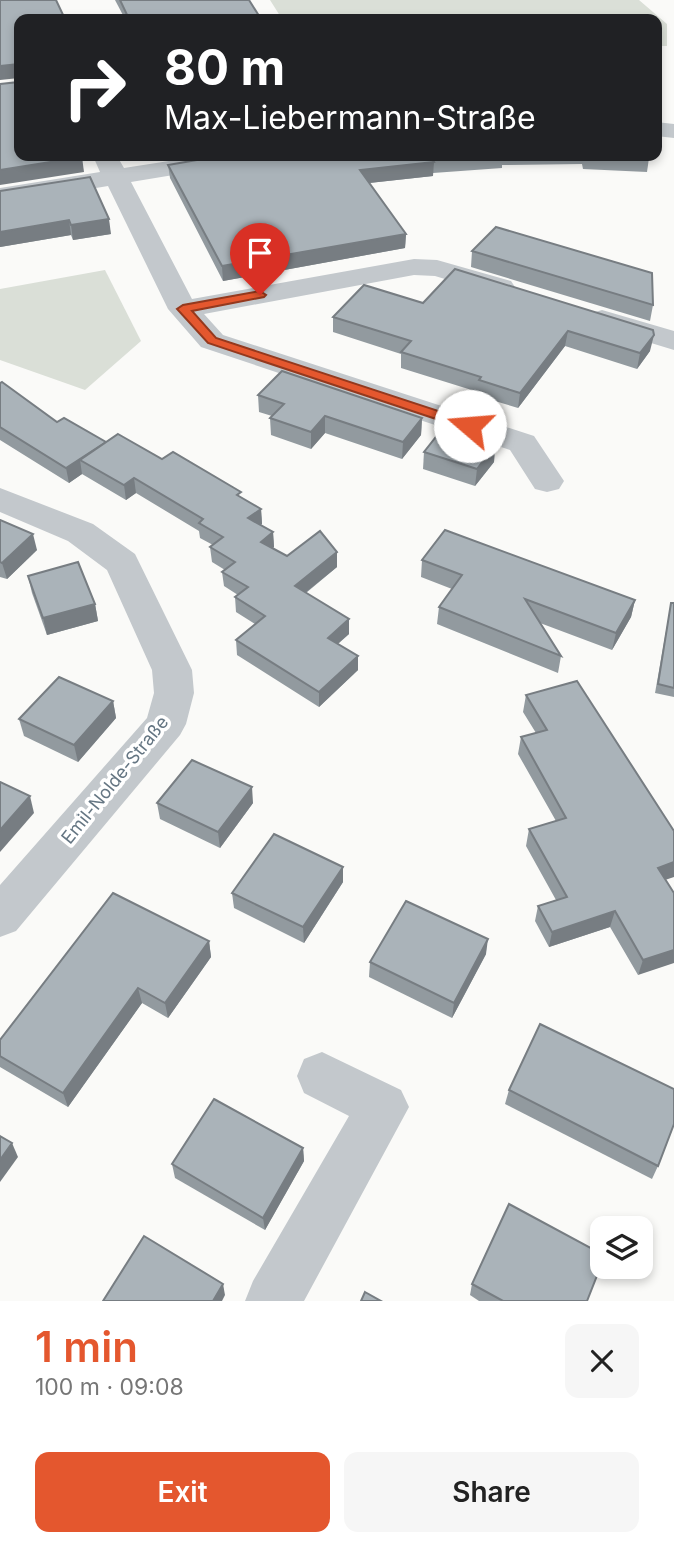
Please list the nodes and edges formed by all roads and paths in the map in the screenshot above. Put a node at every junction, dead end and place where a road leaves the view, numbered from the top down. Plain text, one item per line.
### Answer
1 (185, 161) edge
2 (111, 167) edge
3 (0, 197) edge
4 (529, 296) edge
5 (183, 309) junction
6 (582, 312) edge
7 (674, 341) edge
8 (547, 481) dead end
9 (0, 499) edge
10 (0, 917) edge
11 (322, 1076) dead end
12 (273, 1301) edge

1 - 2 street
2 - 3 street
2 - 5 street
4 - 5 street
5 - 8 street
6 - 7 street
9 - 10 street, Emil-Nolde-Straße
11 - 12 street

